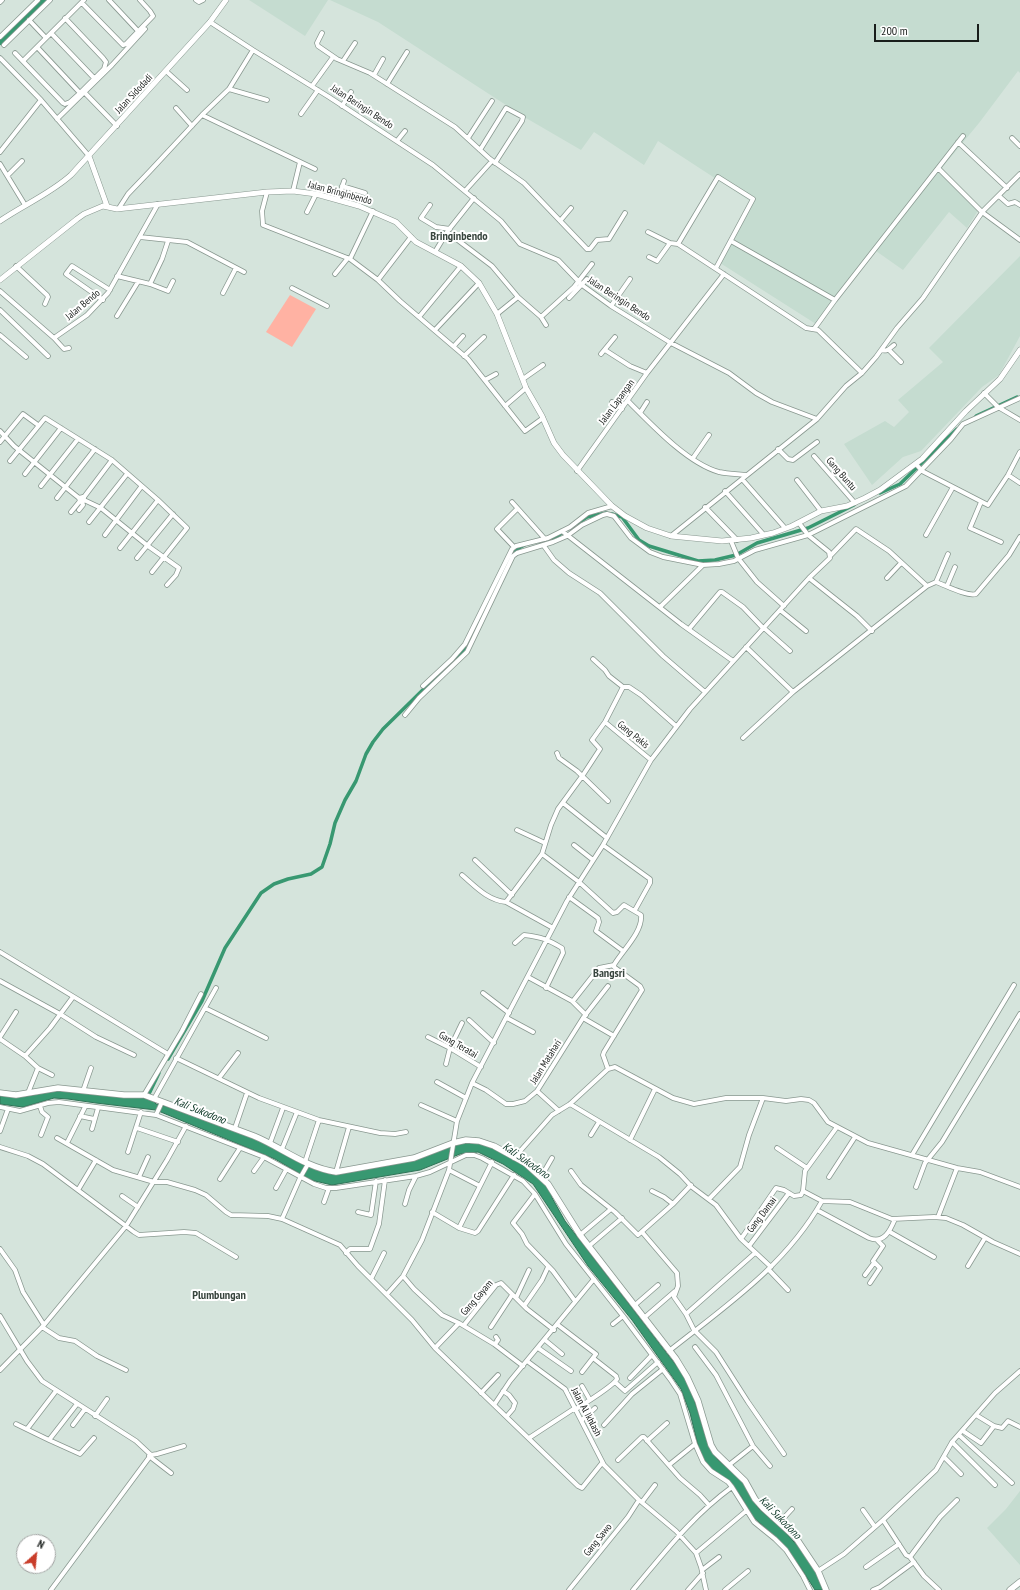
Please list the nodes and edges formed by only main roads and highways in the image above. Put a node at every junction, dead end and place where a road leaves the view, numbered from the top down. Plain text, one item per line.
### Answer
1 (0, 1093) edge
2 (1019, 1584) edge
3 (826, 1590) edge
4 (1010, 1590) edge

1 - 3 main road
2 - 4 main road

